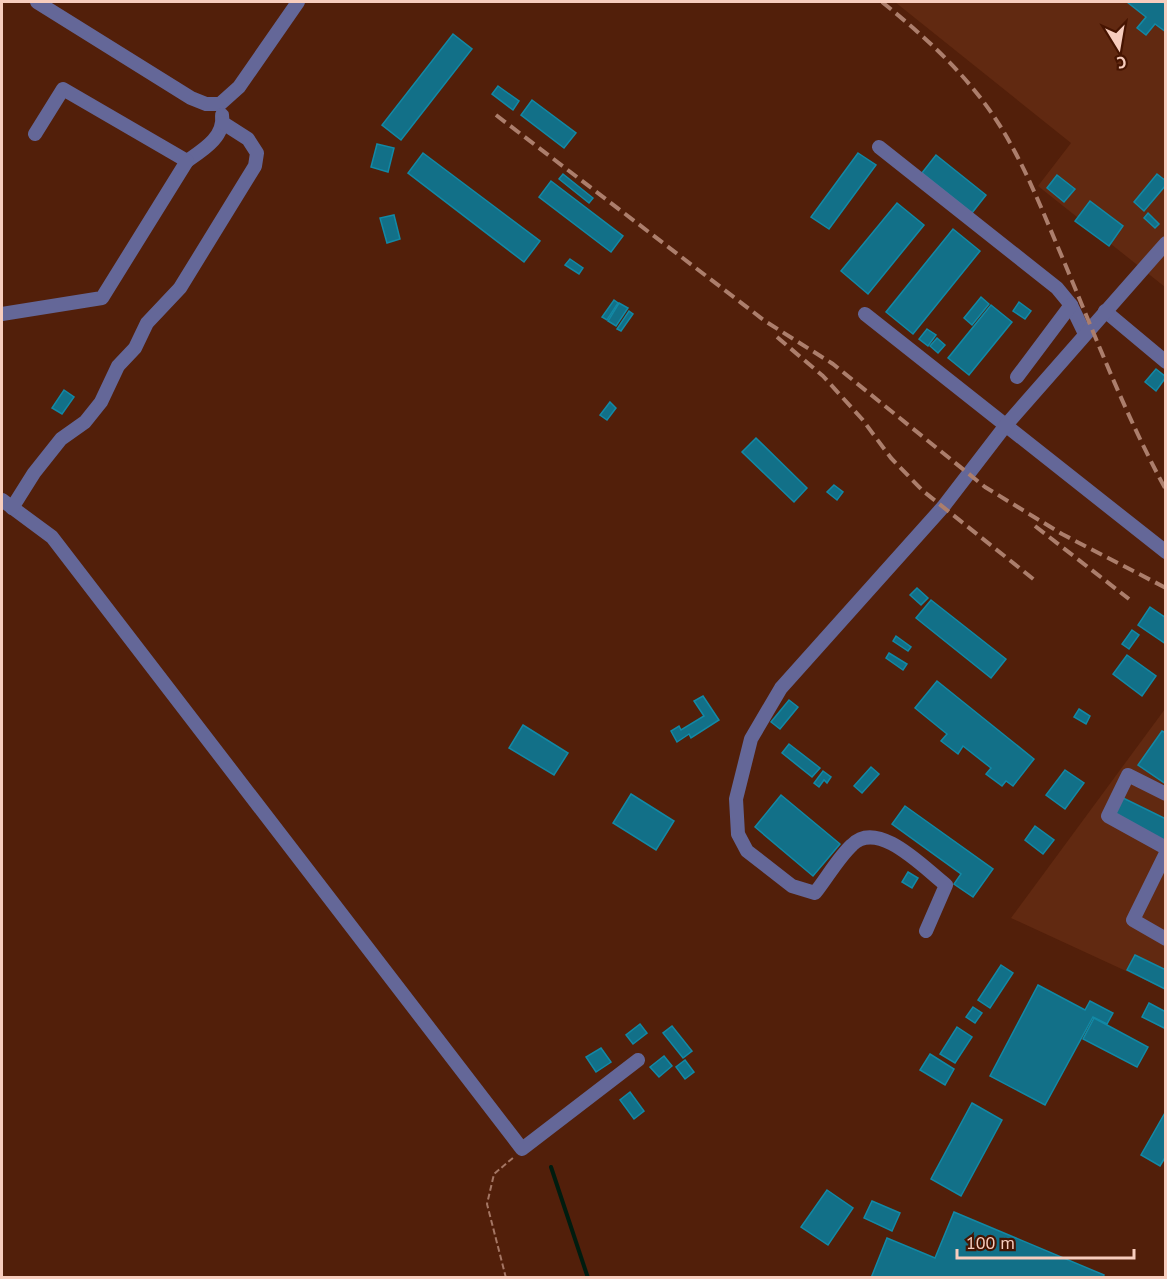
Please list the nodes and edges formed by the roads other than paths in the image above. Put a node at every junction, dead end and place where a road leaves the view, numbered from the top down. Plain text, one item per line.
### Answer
1 (37, 2) edge
2 (298, 2) edge
3 (220, 104) junction
4 (223, 123) junction
5 (34, 134) dead end
6 (879, 147) dead end
7 (187, 160) junction
8 (1164, 246) edge
9 (1071, 305) junction
10 (1105, 311) junction
11 (2, 314) edge
12 (865, 314) dead end
13 (1085, 334) junction
14 (1166, 362) edge
15 (1017, 377) dead end
16 (1006, 425) junction
17 (7, 504) edge
18 (1166, 552) edge
19 (1166, 794) edge
20 (1166, 848) edge
21 (1166, 853) edge
22 (926, 931) dead end
23 (1166, 939) edge
24 (638, 1060) dead end

1 - 3 street
2 - 3 street
3 - 4 street
4 - 7 street
4 - 17 street
5 - 7 street
6 - 9 street
7 - 11 street
8 - 10 street
9 - 13 street
9 - 15 street
10 - 13 street
10 - 14 street
12 - 16 street
13 - 16 street
16 - 18 street
16 - 22 street
17 - 24 street
19 - 20 street
21 - 23 street

